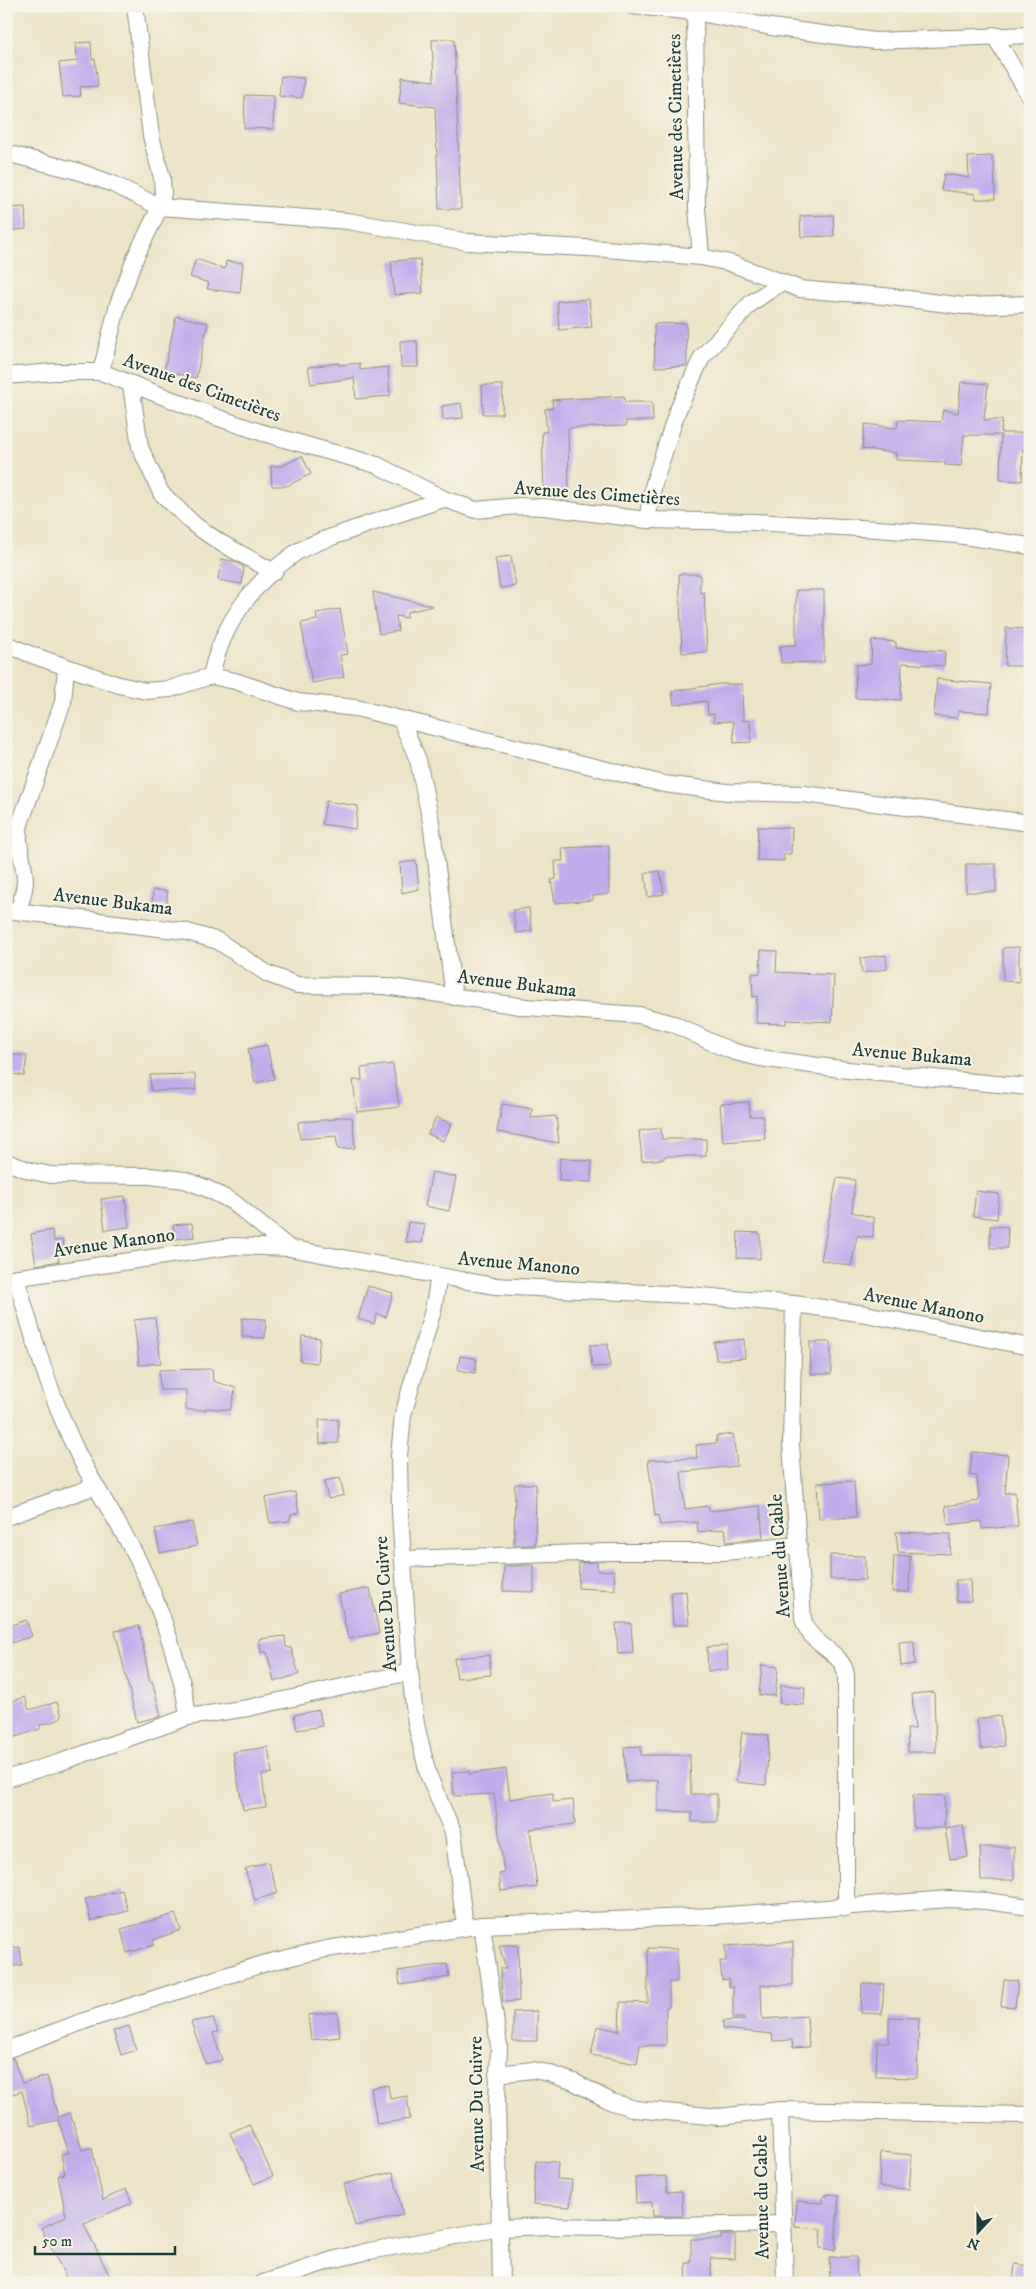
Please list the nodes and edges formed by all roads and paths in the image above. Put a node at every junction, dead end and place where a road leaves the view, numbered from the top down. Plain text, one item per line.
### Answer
1 (135, 6) edge
2 (633, 6) edge
3 (695, 9) edge
4 (994, 35) junction
5 (1030, 35) edge
6 (1030, 97) edge
7 (6, 153) edge
8 (160, 207) junction
9 (701, 257) junction
10 (782, 282) junction
11 (1030, 304) edge
12 (100, 372) junction
13 (6, 376) edge
14 (131, 385) junction
15 (444, 499) junction
16 (648, 520) junction
17 (1030, 546) edge
18 (274, 572) junction
19 (6, 644) edge
20 (66, 667) junction
21 (211, 676) junction
22 (401, 720) junction
23 (1030, 822) edge
24 (12, 911) edge
25 (454, 997) junction
26 (1030, 1087) edge
27 (6, 1162) edge
28 (289, 1248) junction
29 (439, 1276) junction
30 (11, 1278) edge
31 (794, 1304) junction
32 (1030, 1347) edge
33 (96, 1486) junction
34 (6, 1517) edge
35 (798, 1545) junction
36 (403, 1559) junction
37 (410, 1672) junction
38 (188, 1717) junction
39 (6, 1778) edge
40 (846, 1908) junction
41 (1030, 1908) edge
42 (482, 1925) junction
43 (465, 1927) junction
44 (6, 2050) edge
45 (497, 2074) junction
46 (780, 2110) junction
47 (1030, 2115) edge
48 (783, 2224) junction
49 (501, 2228) junction
50 (264, 2283) edge
51 (500, 2283) edge
52 (784, 2283) edge

1 - 8 street
2 - 3 street
3 - 4 street
3 - 9 street, Avenue des Cimetières
4 - 5 street
4 - 6 street
7 - 8 street
8 - 9 street
8 - 12 street
9 - 10 street
10 - 11 street
10 - 16 street
12 - 13 street, Avenue des Cimetières
12 - 14 street, Avenue des Cimetières
14 - 15 street, Avenue des Cimetières
14 - 18 street
15 - 16 street, Avenue des Cimetières
15 - 18 street
16 - 17 street, Avenue des Cimetières
18 - 21 street
19 - 20 street
20 - 21 street
20 - 24 street
21 - 22 street
22 - 23 street
22 - 25 street
24 - 25 street, Avenue Bukama
25 - 26 street, Avenue Bukama
27 - 28 street
28 - 29 street, Avenue Manono
28 - 30 street, Avenue Manono
29 - 31 street, Avenue Manono
29 - 36 street, Avenue Du Cuivre
30 - 33 street
31 - 32 street, Avenue Manono
31 - 35 street, Avenue du Cable
33 - 34 street
33 - 38 street
35 - 36 street
35 - 40 street, Avenue du Cable
36 - 37 street, Avenue Du Cuivre
37 - 38 street
37 - 43 street, Avenue Du Cuivre
38 - 39 street
40 - 41 street
40 - 42 street
42 - 43 street
42 - 45 street, Avenue Du Cuivre
43 - 44 street
45 - 46 street
45 - 49 street, Avenue Du Cuivre
46 - 47 street
46 - 48 street, Avenue du Cable
48 - 49 street
48 - 52 street, Avenue du Cable
49 - 50 street
49 - 51 street, Avenue Du Cuivre

